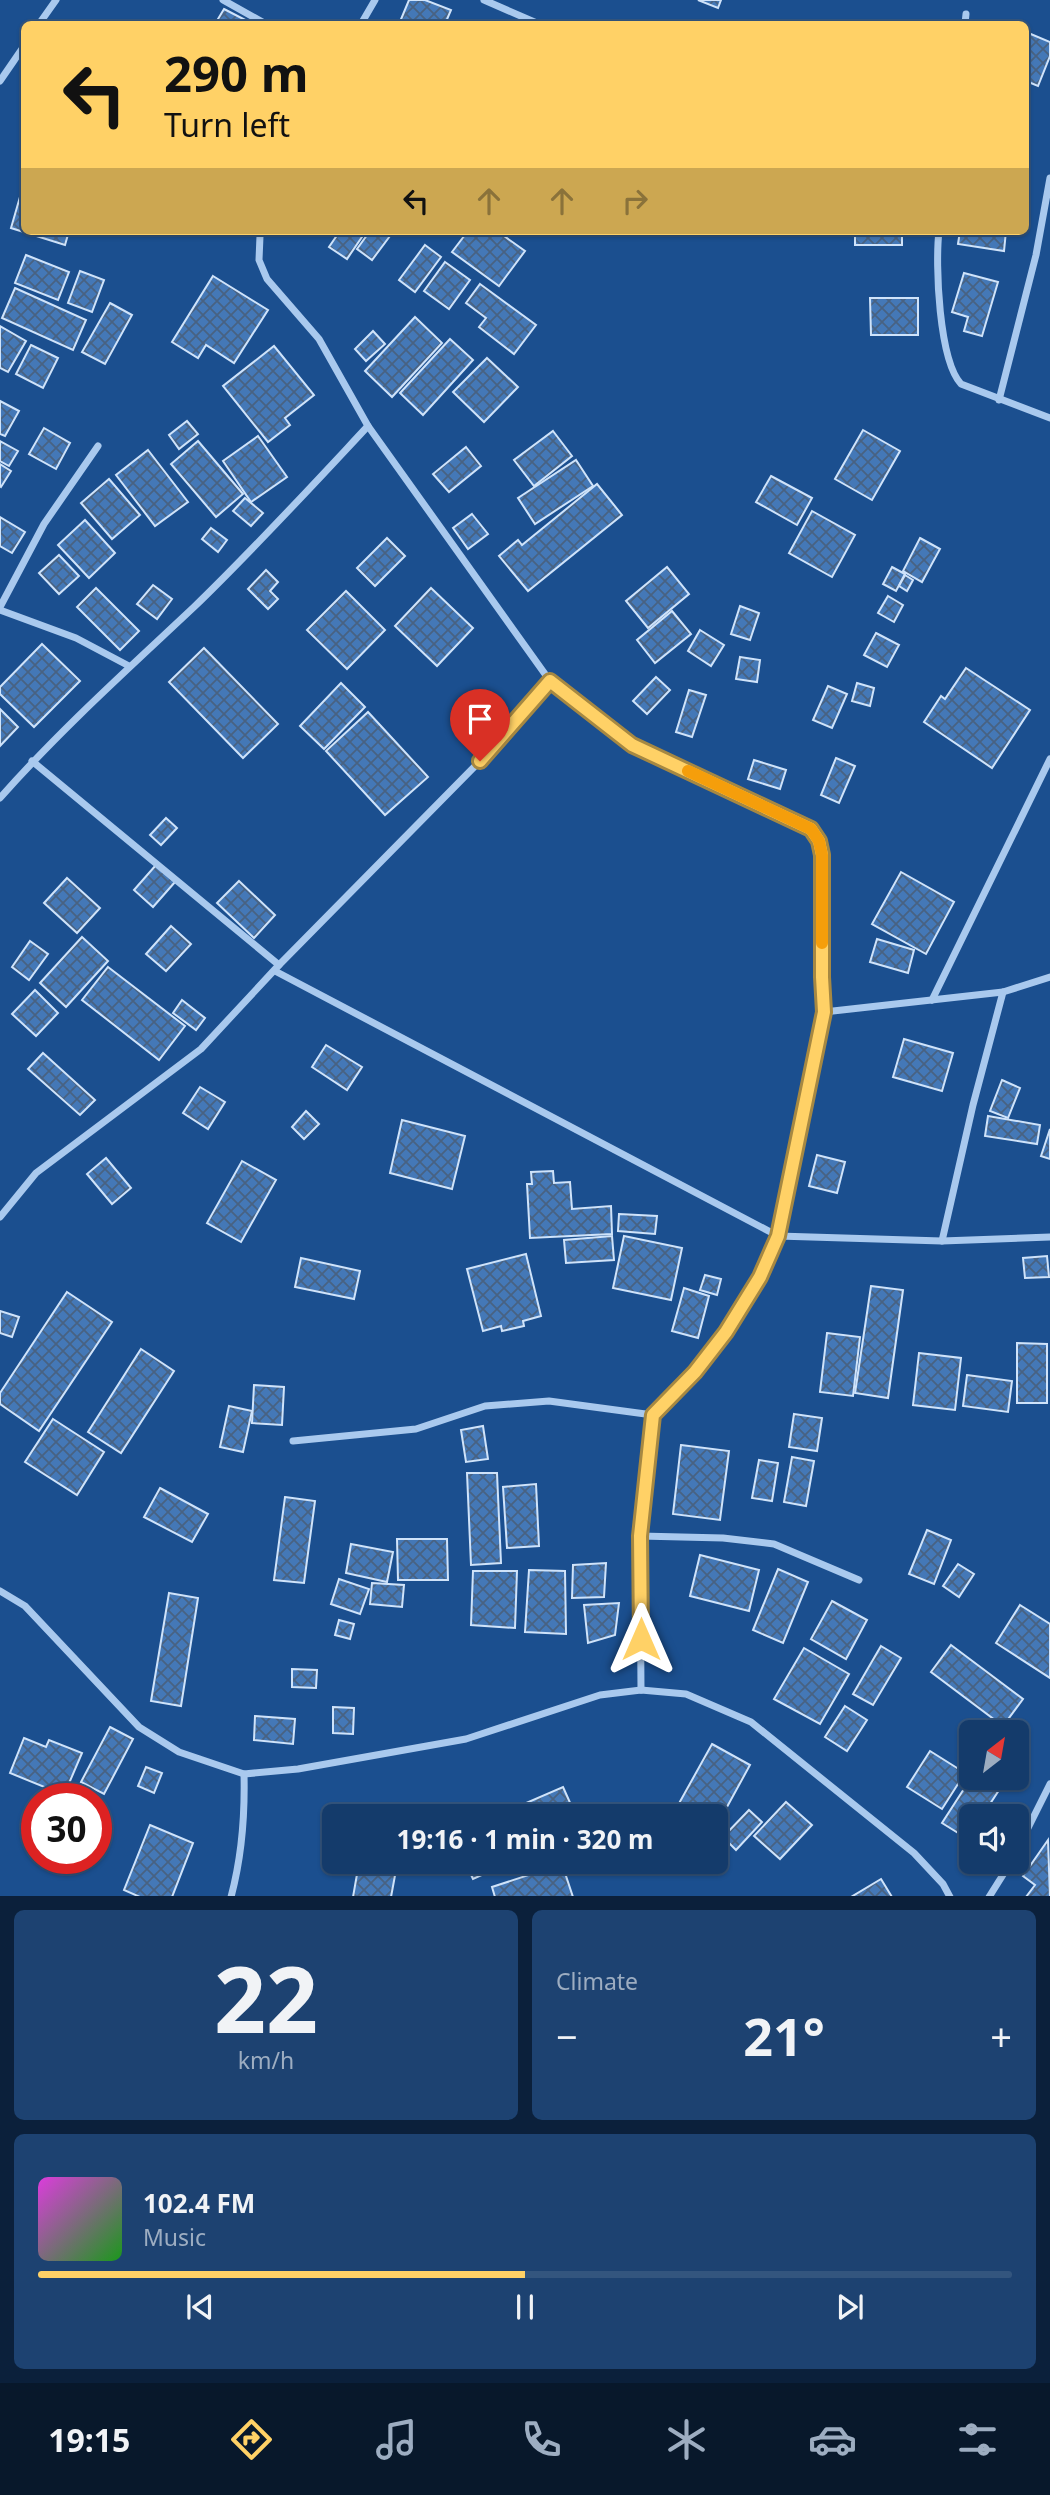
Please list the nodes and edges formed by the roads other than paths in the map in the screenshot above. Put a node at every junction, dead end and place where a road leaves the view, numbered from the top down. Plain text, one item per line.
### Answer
1 (56, 0) edge
2 (223, 0) edge
3 (375, 0) edge
4 (484, 0) edge
5 (966, 13) dead end
6 (41, 21) edge
7 (261, 21) edge
8 (363, 21) edge
9 (532, 21) edge
10 (965, 21) edge
11 (21, 50) edge
12 (0, 82) edge
13 (1050, 177) edge
14 (261, 235) edge
15 (938, 235) edge
16 (999, 400) junction
17 (1050, 418) edge
18 (368, 426) junction
19 (98, 446) dead end
20 (0, 608) edge
21 (129, 666) junction
22 (550, 681) junction
23 (1050, 759) edge
24 (33, 761) junction
25 (0, 798) edge
26 (277, 968) junction
27 (1050, 977) edge
28 (1003, 992) junction
29 (932, 1000) junction
30 (824, 1012) junction
31 (0, 1217) edge
32 (778, 1236) junction
33 (1050, 1237) edge
34 (942, 1241) junction
35 (653, 1415) junction
36 (293, 1441) dead end
37 (640, 1536) junction
38 (859, 1580) dead end
39 (0, 1591) edge
40 (641, 1690) junction
41 (244, 1774) junction
42 (1050, 1784) edge
43 (1029, 1826) edge
44 (1003, 1874) edge
45 (231, 1896) edge
46 (950, 1896) edge
47 (989, 1896) edge

1 - 6 street
2 - 7 street
3 - 8 street
4 - 9 street
5 - 10 street
11 - 12 street
13 - 16 street
14 - 18 street
15 - 16 street
16 - 17 street
18 - 21 street
18 - 22 street
19 - 20 street
20 - 21 street
21 - 24 street
22 - 26 street
22 - 30 street
23 - 29 street
24 - 25 street
24 - 26 street
26 - 31 street
26 - 32 street
27 - 28 street
28 - 29 street
28 - 34 street
29 - 30 street
30 - 32 street
32 - 34 street
32 - 35 street
33 - 34 street
35 - 36 street
35 - 37 street
37 - 38 street
37 - 40 street
39 - 41 street
40 - 41 street
40 - 46 street
41 - 45 street
42 - 43 street
44 - 47 street

